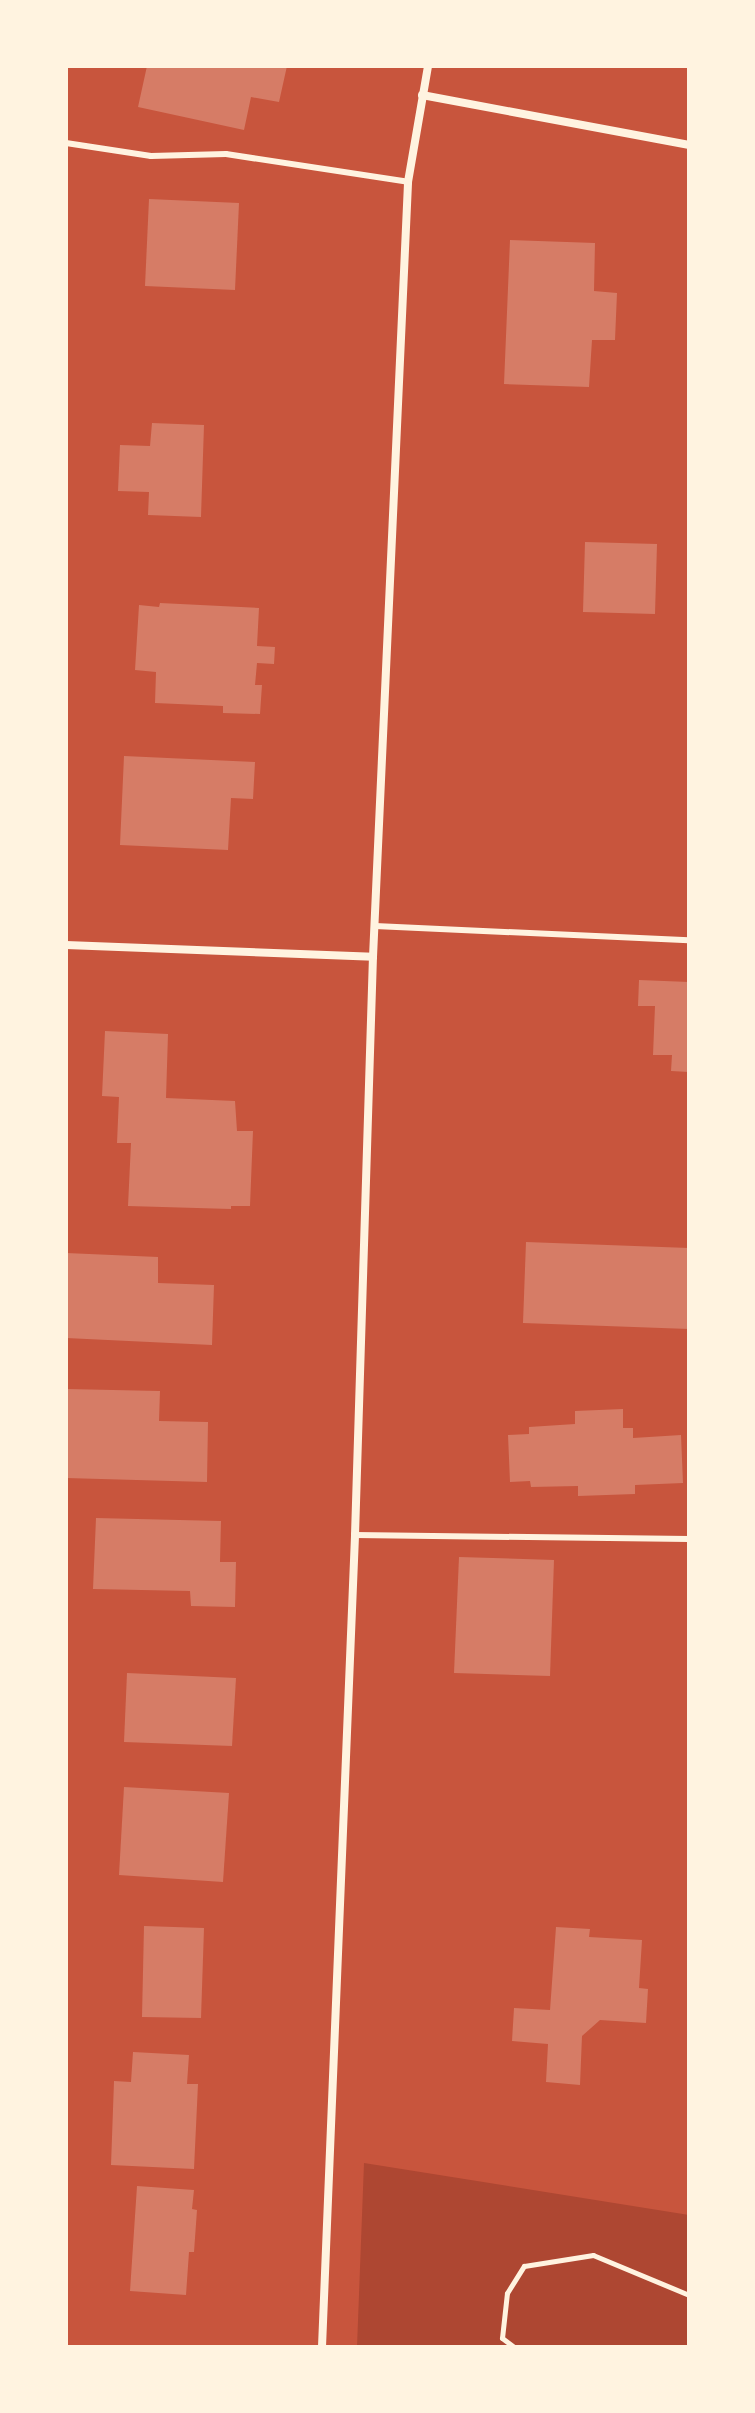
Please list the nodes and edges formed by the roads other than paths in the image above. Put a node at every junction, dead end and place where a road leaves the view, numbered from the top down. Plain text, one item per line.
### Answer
1 (428, 66) edge
2 (422, 95) junction
3 (66, 143) edge
4 (689, 145) edge
5 (408, 182) junction
6 (375, 926) junction
7 (689, 940) edge
8 (66, 945) edge
9 (373, 957) junction
10 (355, 1535) junction
11 (689, 1539) edge
12 (322, 2347) edge

1 - 2 street
2 - 4 street
2 - 5 street
3 - 5 lane
5 - 6 street
6 - 7 lane
6 - 9 street
8 - 9 street
9 - 10 street
10 - 11 lane
10 - 12 street

